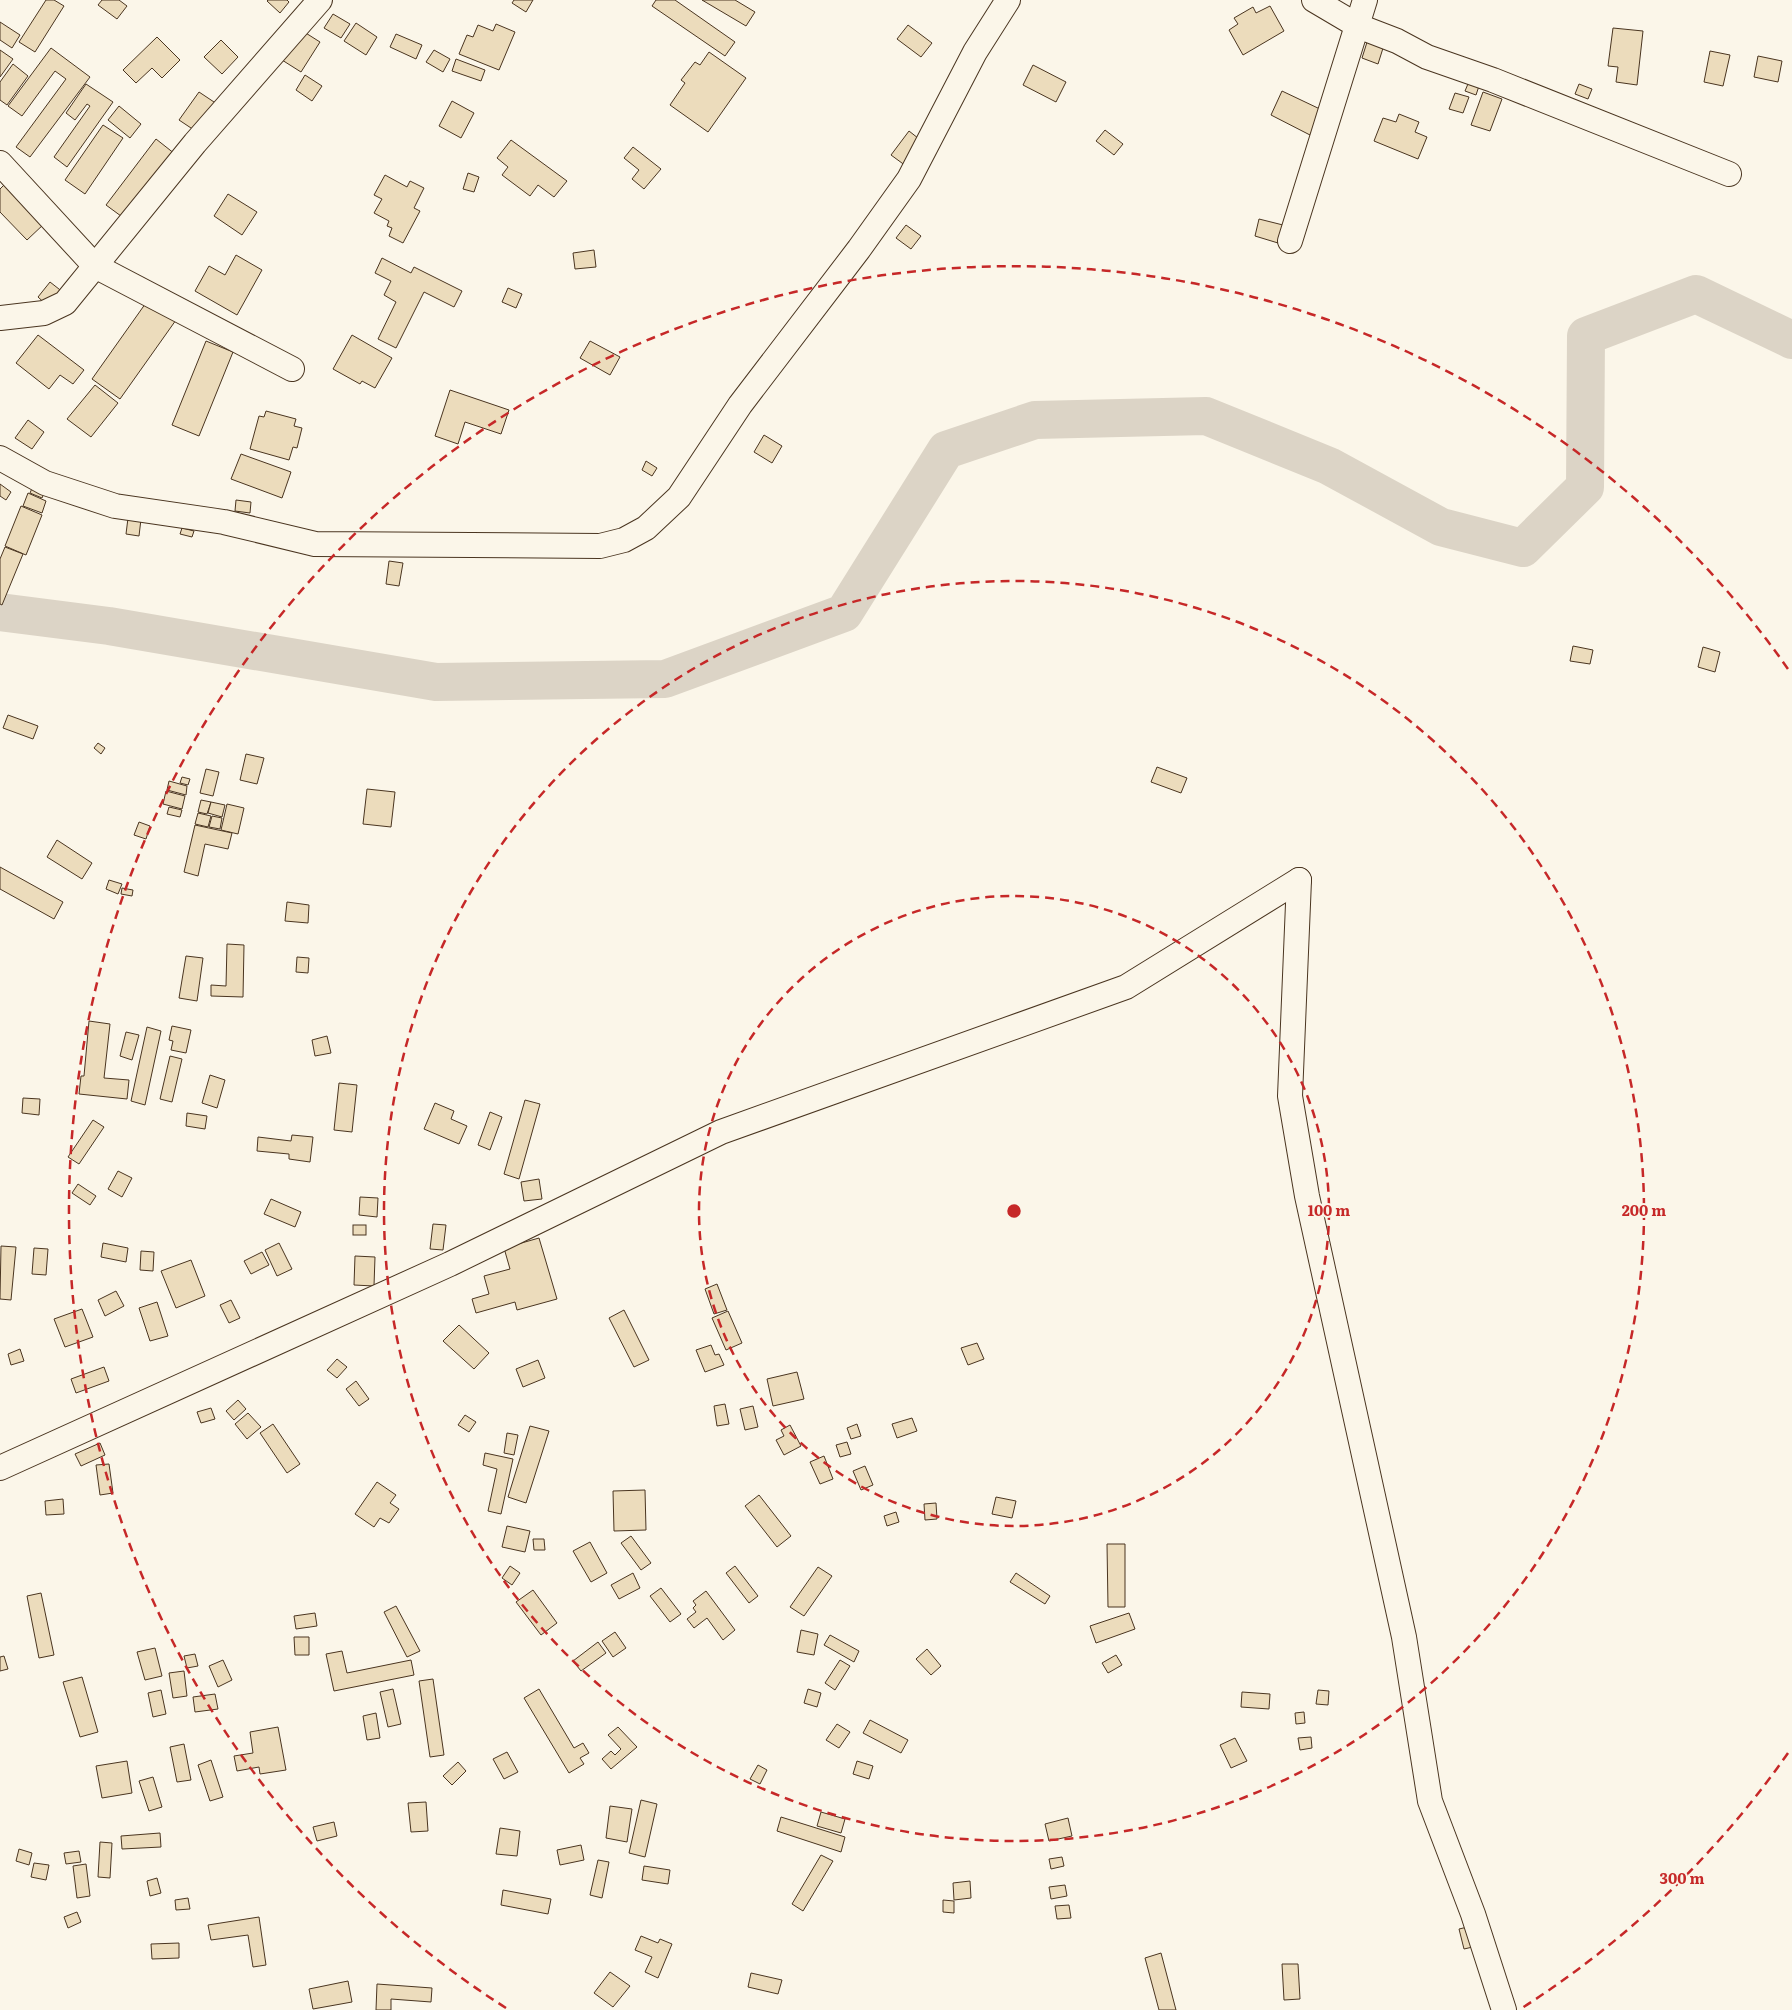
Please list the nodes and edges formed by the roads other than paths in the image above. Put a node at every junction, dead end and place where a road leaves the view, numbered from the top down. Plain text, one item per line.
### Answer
1 (320, 0) edge
2 (1008, 0) edge
3 (1314, 0) edge
4 (1366, 0) edge
5 (1358, 26) junction
6 (0, 163) edge
7 (1729, 174) dead end
8 (1290, 241) dead end
9 (95, 266) junction
10 (0, 318) edge
11 (292, 369) dead end
12 (0, 458) edge
13 (0, 1468) edge
14 (1504, 2010) edge

1 - 9 street
2 - 12 street
3 - 5 street
4 - 5 street
5 - 7 street
5 - 8 street
6 - 9 street
9 - 10 street
9 - 11 street
13 - 14 street

